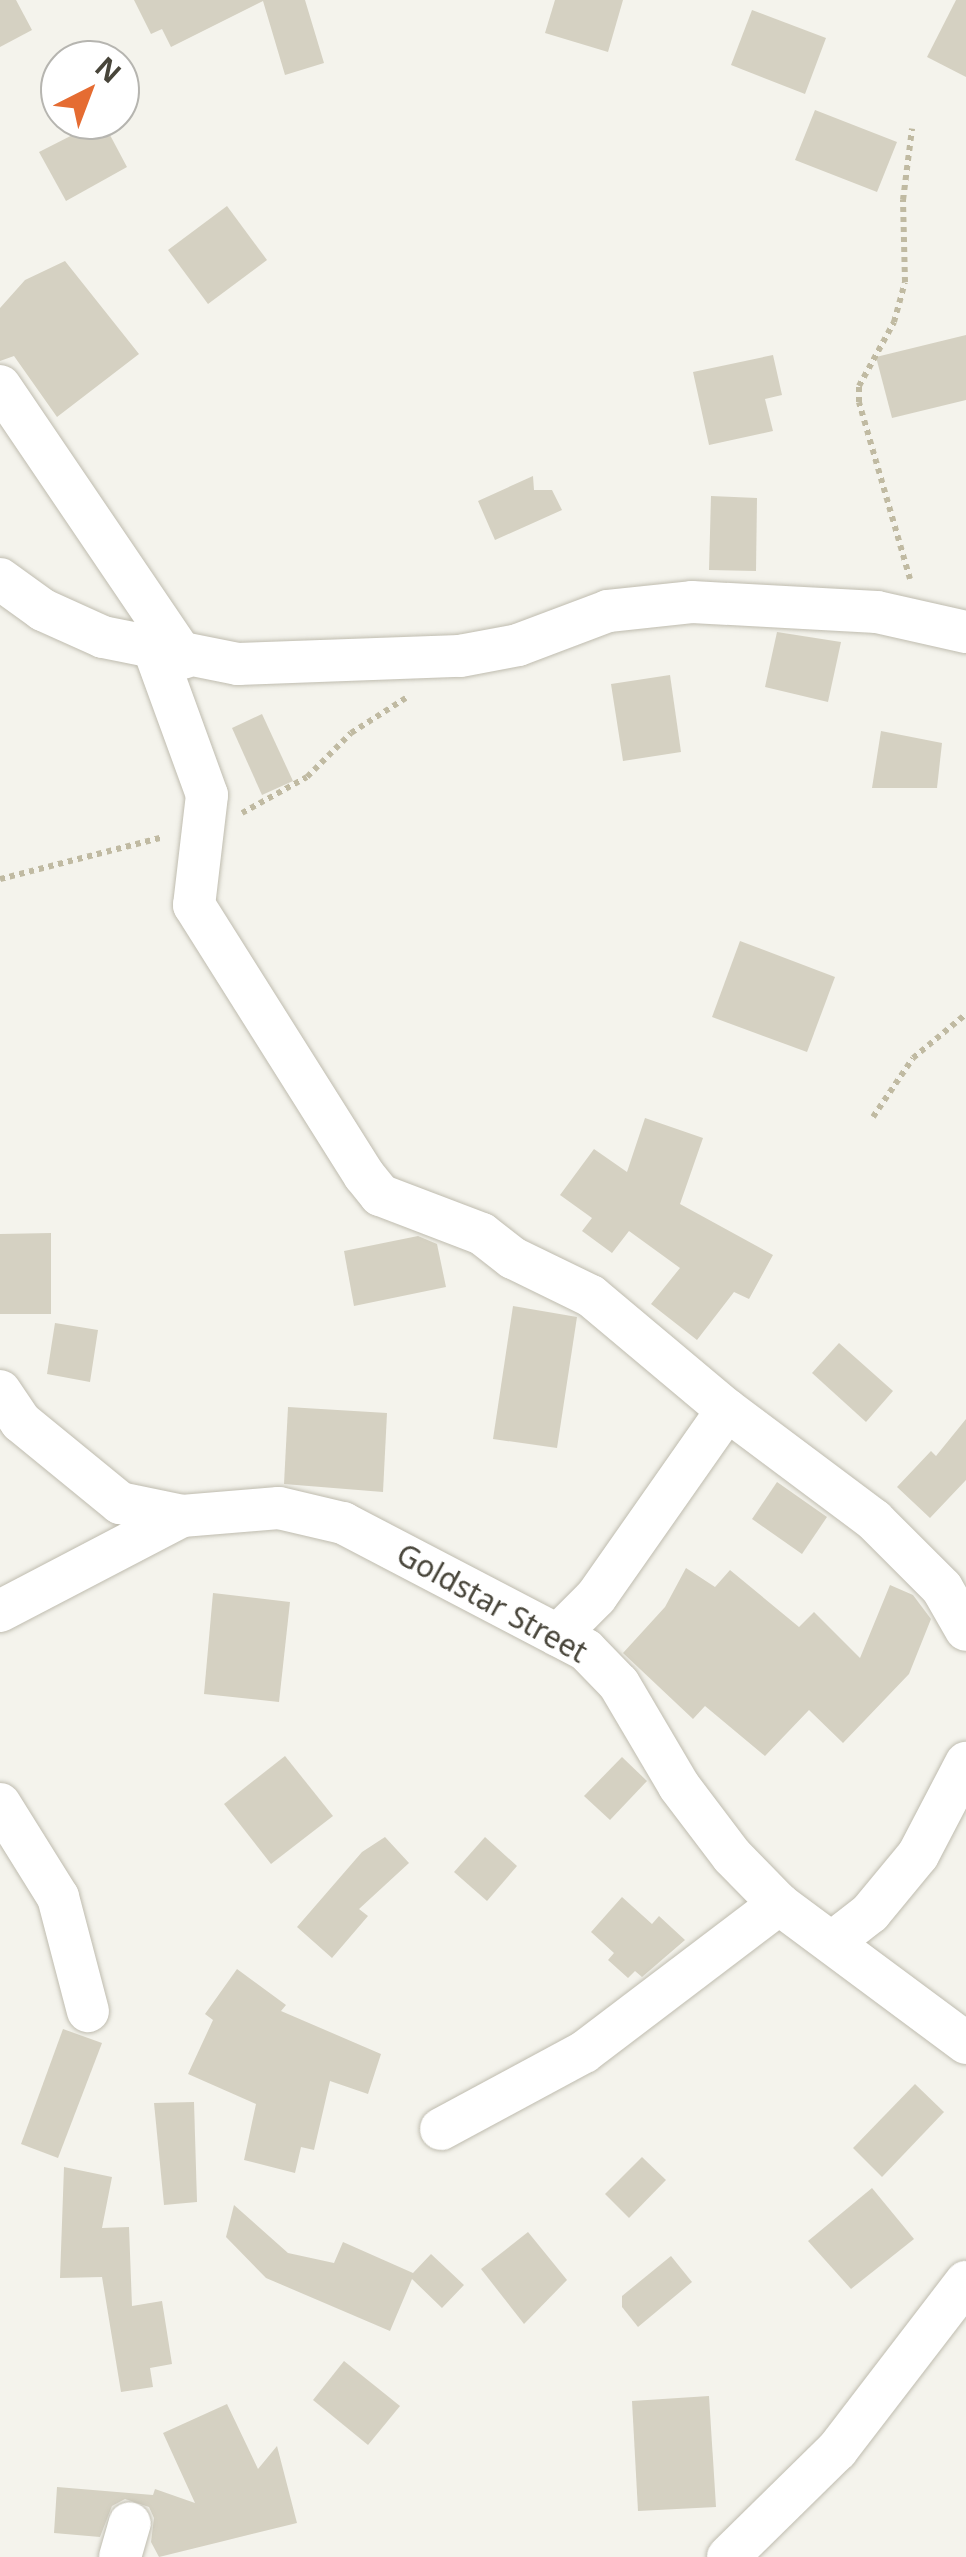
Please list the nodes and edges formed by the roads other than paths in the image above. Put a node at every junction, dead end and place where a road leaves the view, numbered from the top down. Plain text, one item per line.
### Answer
1 (0, 386) edge
2 (0, 579) edge
3 (966, 632) edge
4 (169, 655) junction
5 (0, 1391) edge
6 (728, 1410) junction
7 (182, 1516) junction
8 (0, 1611) edge
9 (966, 1630) edge
10 (558, 1635) junction
11 (966, 1763) edge
12 (0, 1804) edge
13 (779, 1904) junction
14 (834, 1941) junction
15 (88, 2012) dead end
16 (966, 2043) edge
17 (441, 2129) dead end
18 (966, 2282) edge
19 (728, 2557) edge

1 - 4 street
2 - 4 street
3 - 4 street
4 - 6 street
5 - 7 street
6 - 9 street
6 - 10 street
7 - 8 street, Goldstar Street
7 - 10 street, Goldstar Street
10 - 13 street, Goldstar Street
11 - 14 street
12 - 15 street
13 - 14 street, Goldstar Street
13 - 17 street
14 - 16 street, Goldstar Street
18 - 19 street

